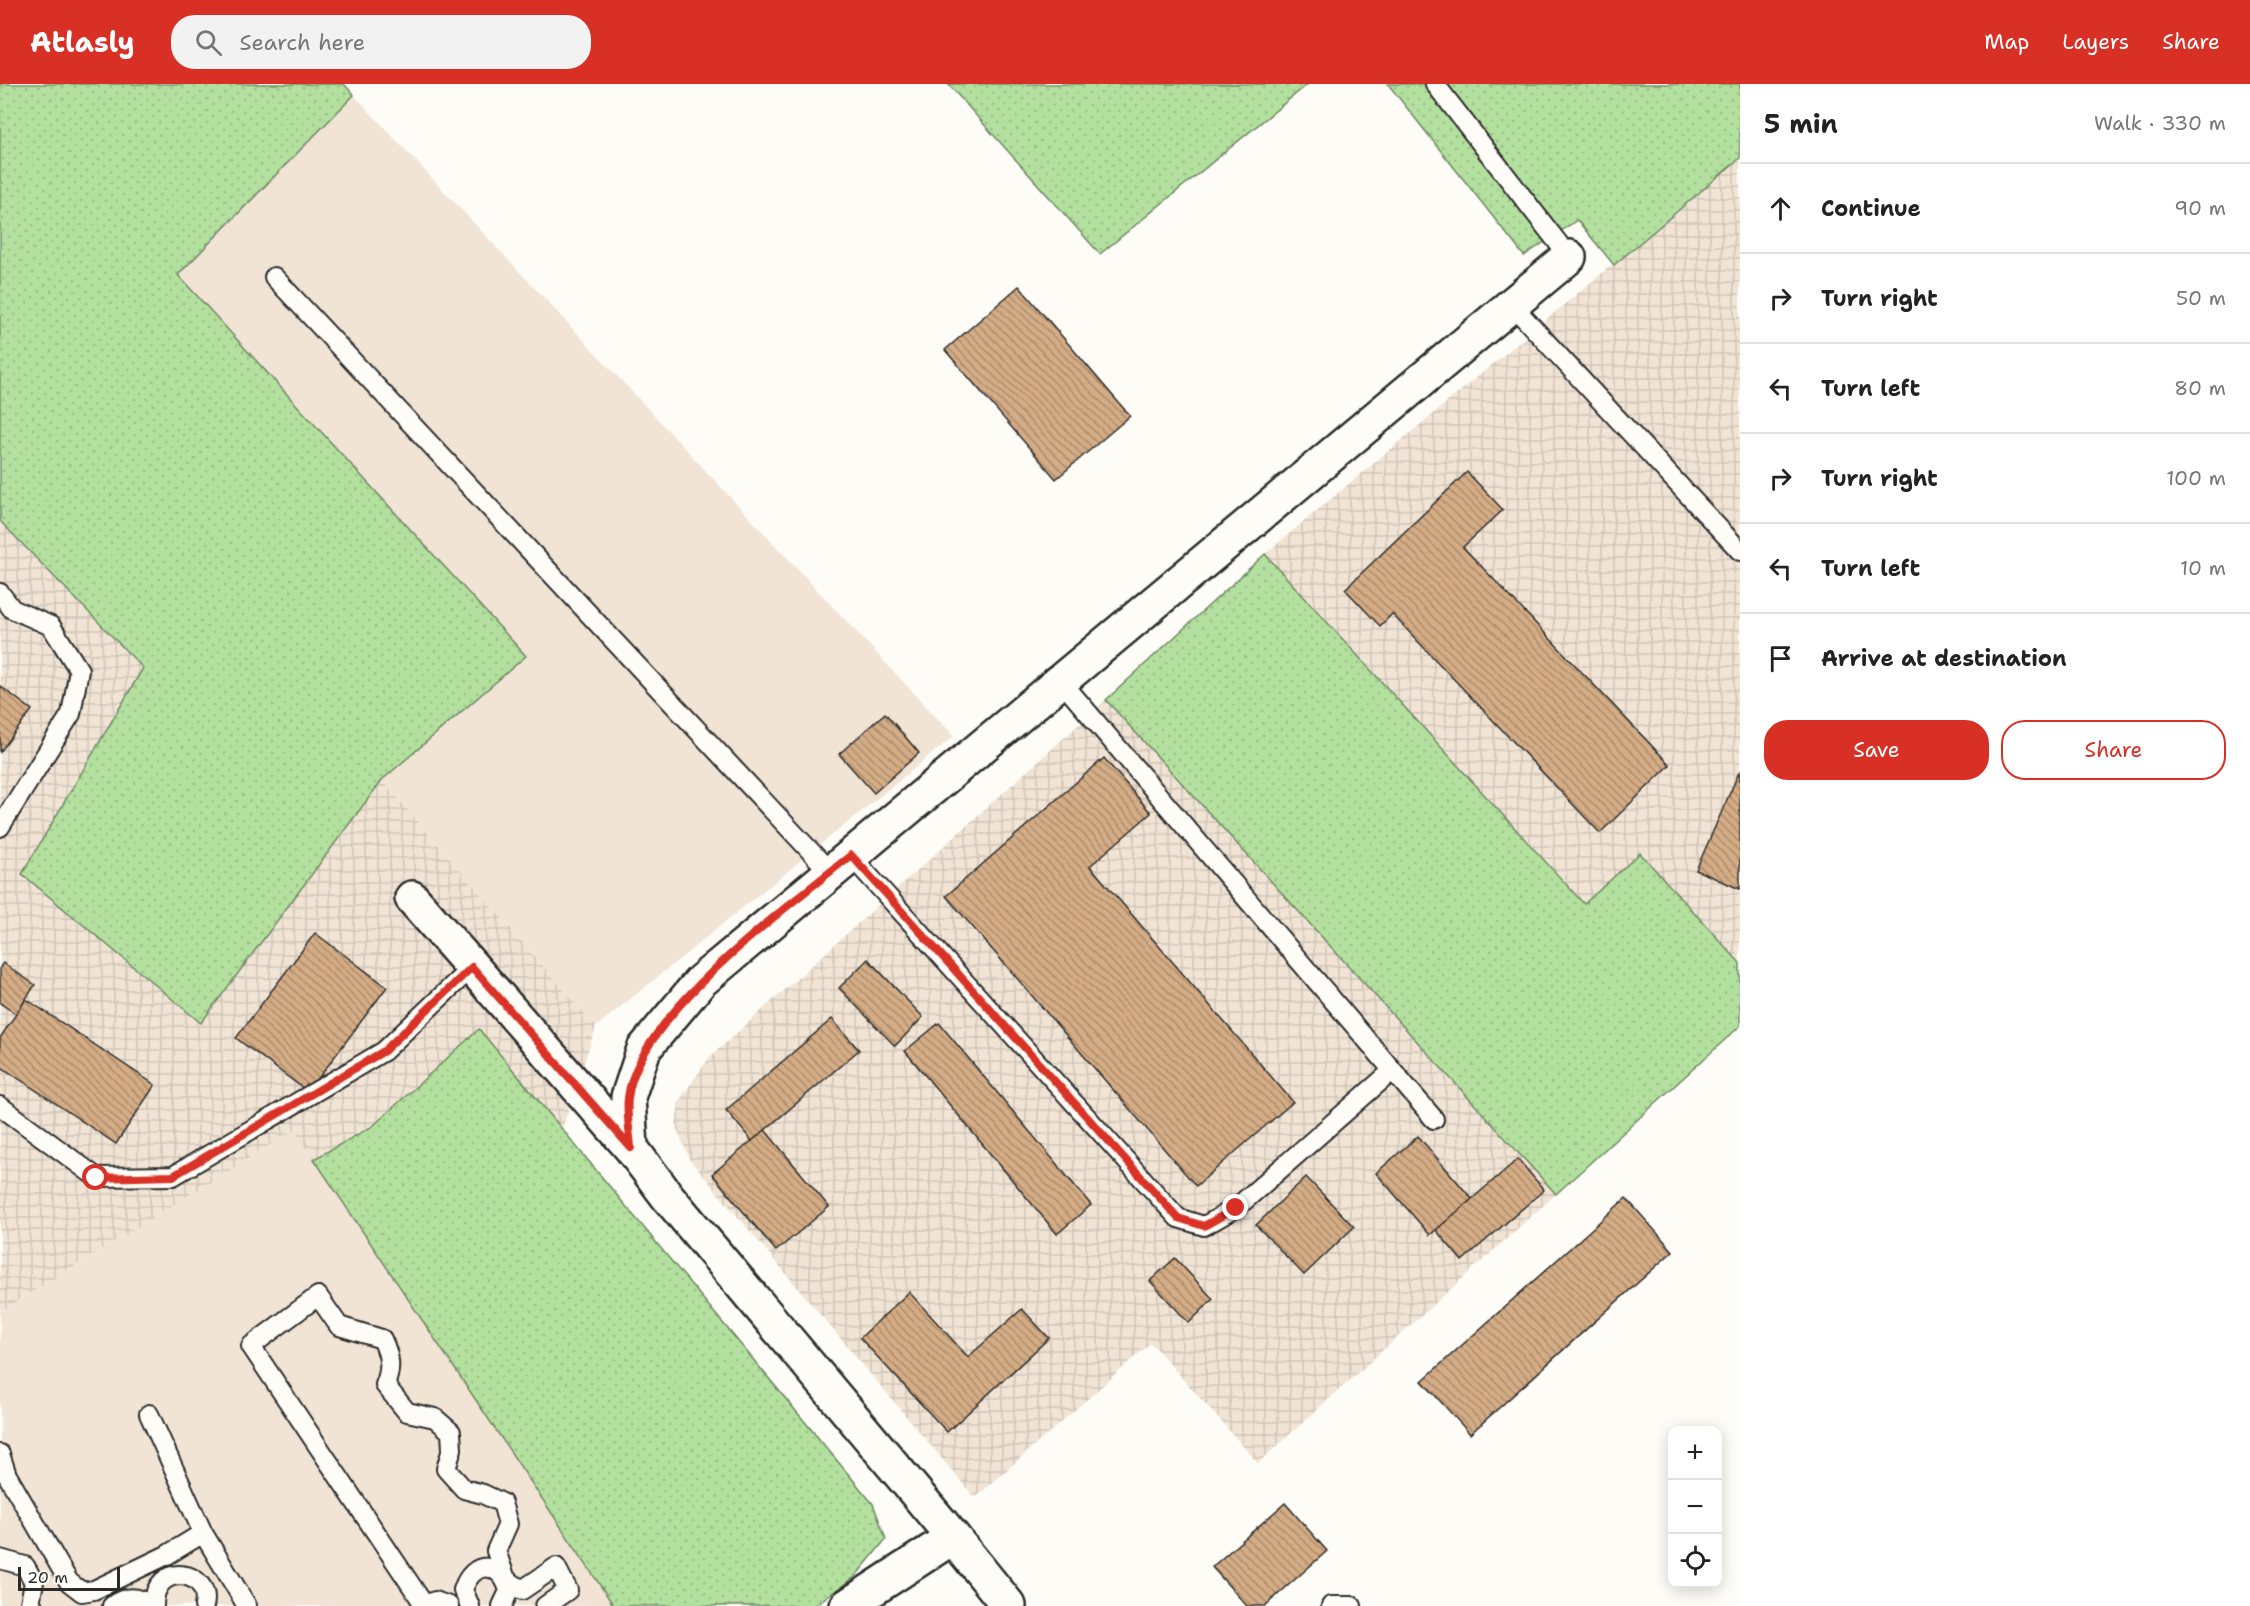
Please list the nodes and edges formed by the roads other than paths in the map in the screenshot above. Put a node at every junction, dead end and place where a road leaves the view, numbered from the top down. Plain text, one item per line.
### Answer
1 (1435, 84) edge
2 (1569, 257) joint
3 (274, 277) dead end
4 (1512, 305) junction
5 (1740, 551) edge
6 (0, 593) edge
7 (6, 611) edge
8 (1060, 681) junction
9 (0, 827) edge
10 (841, 864) junction
11 (412, 898) dead end
12 (472, 967) junction
13 (1392, 1071) junction
14 (0, 1106) edge
15 (1434, 1119) dead end
16 (631, 1148) junction
17 (149, 1414) dead end
18 (0, 1454) edge
19 (203, 1533) junction
20 (953, 1537) junction
21 (0, 1559) edge
22 (226, 1570) junction
23 (506, 1579) junction
24 (200, 1585) junction
25 (80, 1599) edge
26 (422, 1605) edge
27 (33, 1606) edge
28 (112, 1606) edge
29 (153, 1606) edge
30 (204, 1606) edge
31 (247, 1606) edge
32 (448, 1606) edge
33 (470, 1606) edge
34 (502, 1606) edge
35 (544, 1606) edge
36 (847, 1606) edge
37 (1009, 1606) edge
38 (1331, 1606) edge
39 (1352, 1606) edge

1 - 2 lane
2 - 4 street
3 - 10 lane
4 - 5 lane
4 - 8 street
6 - 7 lane
7 - 9 lane
8 - 10 street
8 - 13 lane
10 - 13 lane
10 - 16 street
11 - 12 street
12 - 14 lane
12 - 16 street
13 - 15 lane
16 - 20 street
17 - 19 lane
18 - 25 lane
19 - 22 lane
19 - 25 lane
20 - 36 street
20 - 37 street
21 - 27 lane
22 - 24 lane
22 - 31 lane
23 - 26 lane
23 - 33 lane
23 - 34 lane
23 - 35 lane
24 - 29 lane
24 - 30 lane
26 - 32 lane
28 - 29 lane
38 - 39 lane

